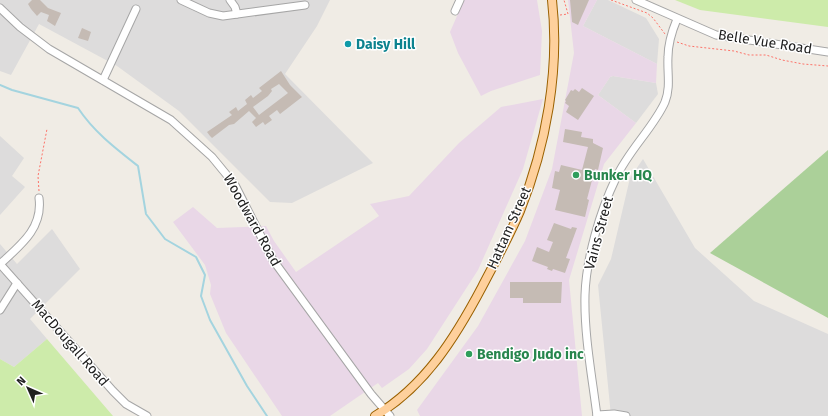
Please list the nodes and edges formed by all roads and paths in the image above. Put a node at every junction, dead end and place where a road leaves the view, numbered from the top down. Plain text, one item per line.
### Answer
1 (181, 0) edge
2 (230, 0) edge
3 (460, 0) edge
4 (552, 0) edge
5 (564, 0) edge
6 (611, 0) edge
7 (636, 0) edge
8 (306, 6) edge
9 (0, 8) edge
10 (136, 9) dead end
11 (455, 11) dead end
12 (237, 14) junction
13 (553, 16) junction
14 (677, 19) junction
15 (670, 38) junction
16 (828, 52) edge
17 (828, 66) edge
18 (103, 80) junction
19 (47, 129) dead end
20 (39, 198) joint
21 (0, 264) edge
22 (17, 283) junction
23 (0, 310) edge
24 (387, 413) edge
25 (147, 416) edge
26 (375, 416) edge
27 (597, 416) edge
28 (626, 416) edge

1 - 12 street
2 - 12 street
3 - 11 street
4 - 13 main road, Hattam Street
5 - 13 path
6 - 15 path
7 - 14 street, Belle Vue Road
8 - 12 street
9 - 18 street, Woodward Road
10 - 18 street
13 - 24 main road, Hattam Street
14 - 15 street, Vains Street
14 - 16 street, Belle Vue Road
15 - 17 path
15 - 27 street, Vains Street
18 - 24 street, Woodward Road
19 - 20 path
20 - 21 street
21 - 22 street, MacDougall Road
22 - 23 street
22 - 25 street, MacDougall Road
24 - 26 main road, Hattam Street
27 - 28 street

